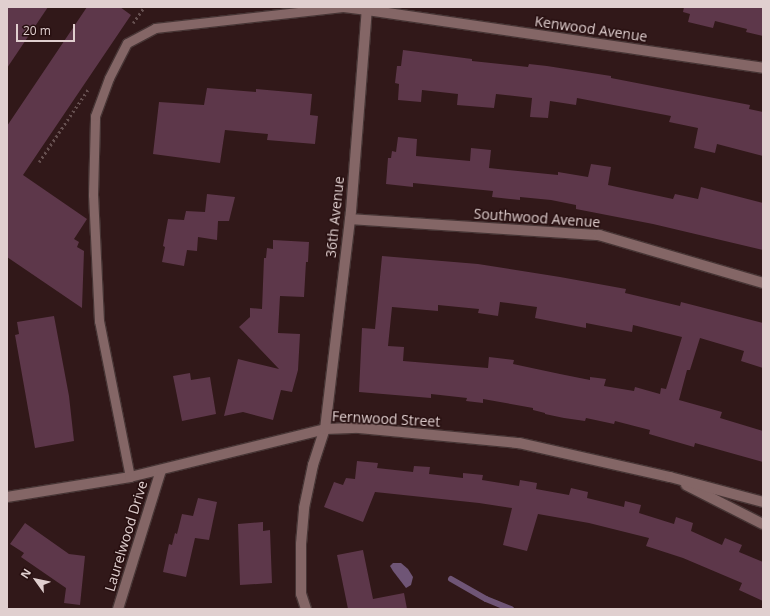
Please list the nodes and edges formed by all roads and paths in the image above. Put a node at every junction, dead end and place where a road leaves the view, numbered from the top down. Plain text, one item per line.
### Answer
1 (367, 8) edge
2 (763, 68) edge
3 (350, 220) junction
4 (763, 283) edge
5 (325, 428) junction
6 (161, 470) junction
7 (130, 477) junction
8 (670, 477) junction
9 (7, 497) edge
10 (763, 502) edge
11 (763, 524) edge
12 (118, 609) edge
13 (306, 609) edge

1 - 2 street, Kenwood Avenue
1 - 3 street, 36th Avenue
1 - 7 lane
3 - 4 street, Southwood Avenue
3 - 5 street, 36th Avenue
5 - 6 street, Fernwood Street
5 - 8 street, Fernwood Street
5 - 13 street, 36th Avenue
6 - 7 street, Fernwood Street
6 - 12 street, Laurelwood Drive
7 - 9 street, Fernwood Street
8 - 10 street, Fernwood Street
8 - 11 street, Fernwood Street

